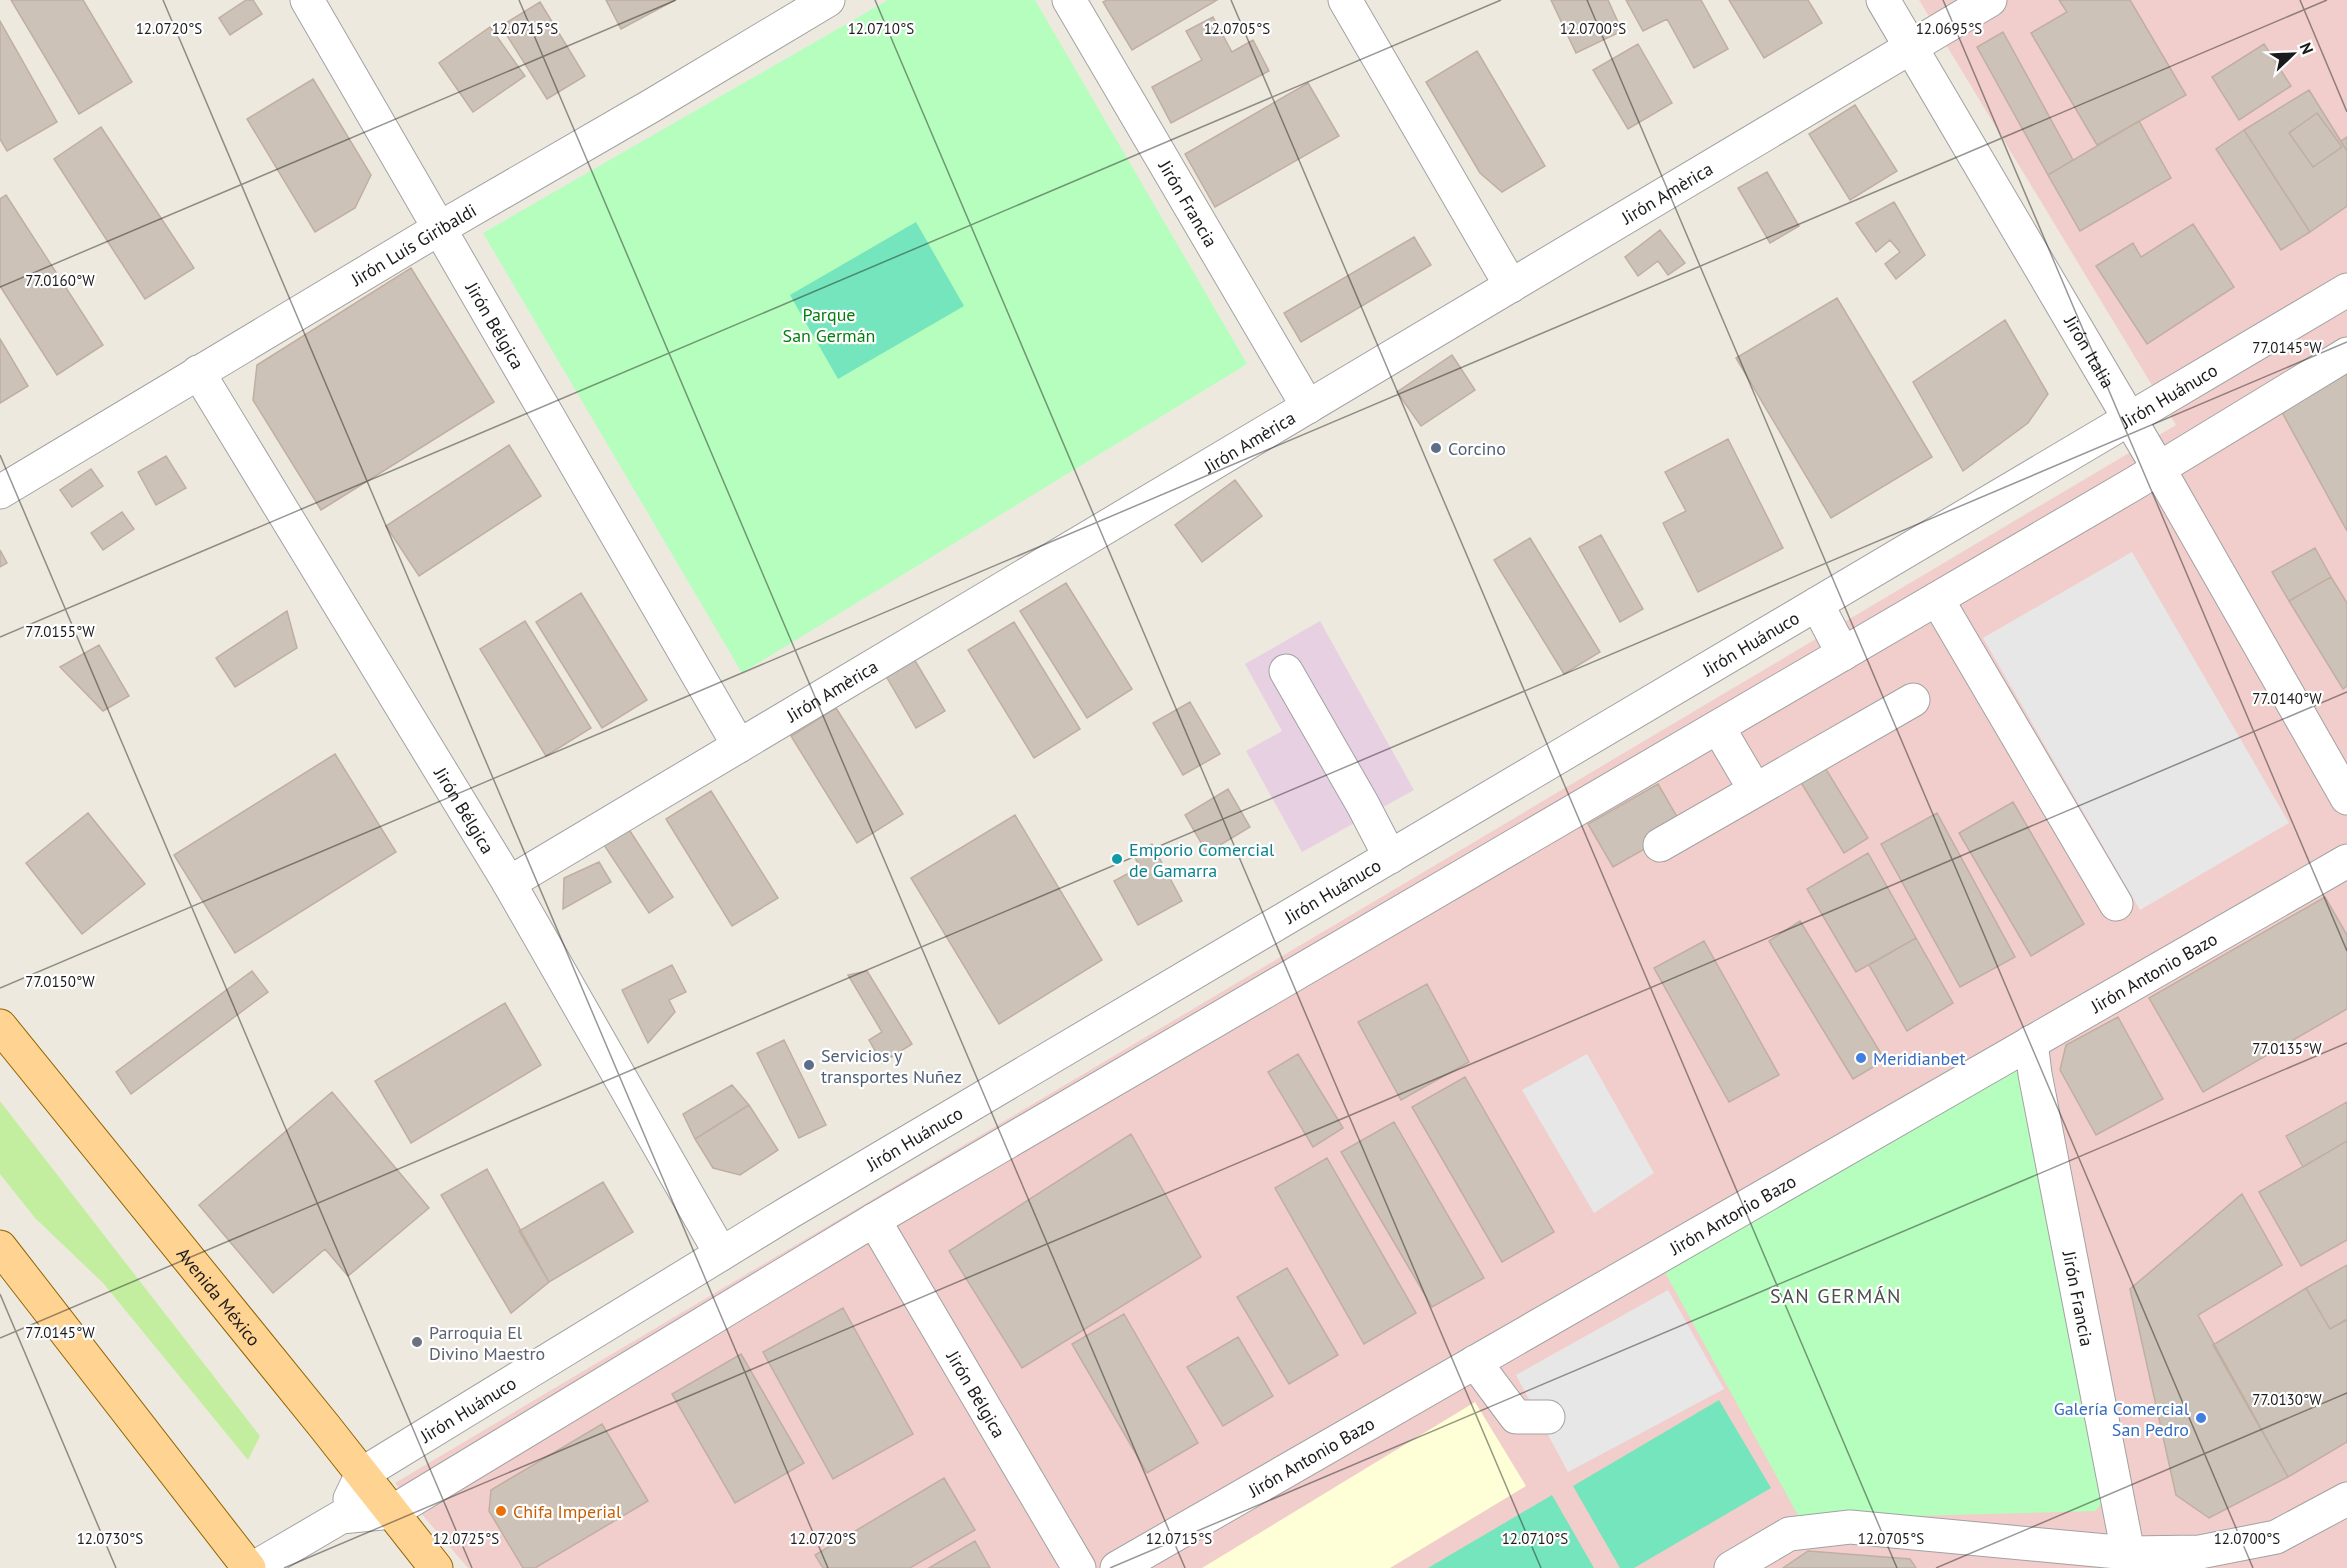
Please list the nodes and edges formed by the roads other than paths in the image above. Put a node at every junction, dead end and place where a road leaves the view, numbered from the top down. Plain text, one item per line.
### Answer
1 (307, 0) edge
2 (828, 0) edge
3 (1069, 0) edge
4 (1345, 0) edge
5 (1883, 0) edge
6 (1990, 0) edge
7 (1910, 47) junction
8 (440, 228) junction
9 (1510, 286) junction
10 (2347, 290) edge
11 (2347, 354) edge
12 (198, 372) junction
13 (1308, 407) junction
14 (2130, 418) junction
15 (2159, 469) junction
16 (0, 492) edge
17 (1937, 599) junction
18 (1817, 604) junction
19 (1844, 654) junction
20 (1286, 671) dead end
21 (1913, 700) dead end
22 (1718, 727) junction
23 (739, 746) junction
24 (1755, 789) junction
25 (2347, 798) edge
26 (1660, 845) dead end
27 (1390, 857) junction
28 (2347, 861) edge
29 (509, 883) junction
30 (2116, 904) dead end
31 (0, 1026) edge
32 (2031, 1042) junction
33 (874, 1220) junction
34 (0, 1247) edge
35 (721, 1254) junction
36 (1475, 1362) junction
37 (1548, 1417) dead end
38 (362, 1474) junction
39 (2347, 1499) edge
40 (392, 1512) junction
41 (341, 1517) junction
42 (2128, 1553) junction
43 (252, 1568) edge
44 (436, 1568) edge
45 (1079, 1568) edge
46 (1117, 1568) edge
47 (1731, 1568) edge

1 - 8 street, Jirón Bélgica
2 - 8 street, Jirón Luís Giribaldi
3 - 13 street, Jirón Francia
4 - 9 street
5 - 7 street, Jirón Italia
6 - 7 street, Jirón Amèrica
7 - 9 street, Jirón Amèrica
7 - 14 street, Jirón Italia
8 - 12 street, Jirón Luís Giribaldi
8 - 23 street, Jirón Bélgica
9 - 13 street, Jirón Amèrica
10 - 14 street, Jirón Huánuco
11 - 15 street
12 - 16 street, Jirón Luís Giribaldi
12 - 29 street, Jirón Bélgica
13 - 23 street, Jirón Amèrica
14 - 15 street, Jirón Italia
14 - 18 street, Jirón Huánuco
15 - 17 street
15 - 25 street, Jirón Italia
17 - 19 street
17 - 30 street
18 - 19 street
18 - 27 street, Jirón Huánuco
19 - 22 street
20 - 27 street
21 - 24 street
22 - 24 street
22 - 33 street
23 - 29 street, Jirón Amèrica
24 - 26 street
27 - 35 street, Jirón Huánuco
28 - 32 street, Jirón Antonio Bazo
29 - 35 street, Jirón Bélgica
31 - 38 main road, Avenida México
32 - 36 street, Jirón Antonio Bazo
32 - 42 street, Jirón Francia
33 - 40 street
33 - 45 street, Jirón Bélgica
34 - 43 main road
35 - 38 street, Jirón Huánuco
36 - 37 street
36 - 46 street, Jirón Antonio Bazo
38 - 40 main road, Avenida México
38 - 41 street
39 - 42 street
40 - 41 street
40 - 44 main road, Avenida México
41 - 43 street
42 - 47 street

